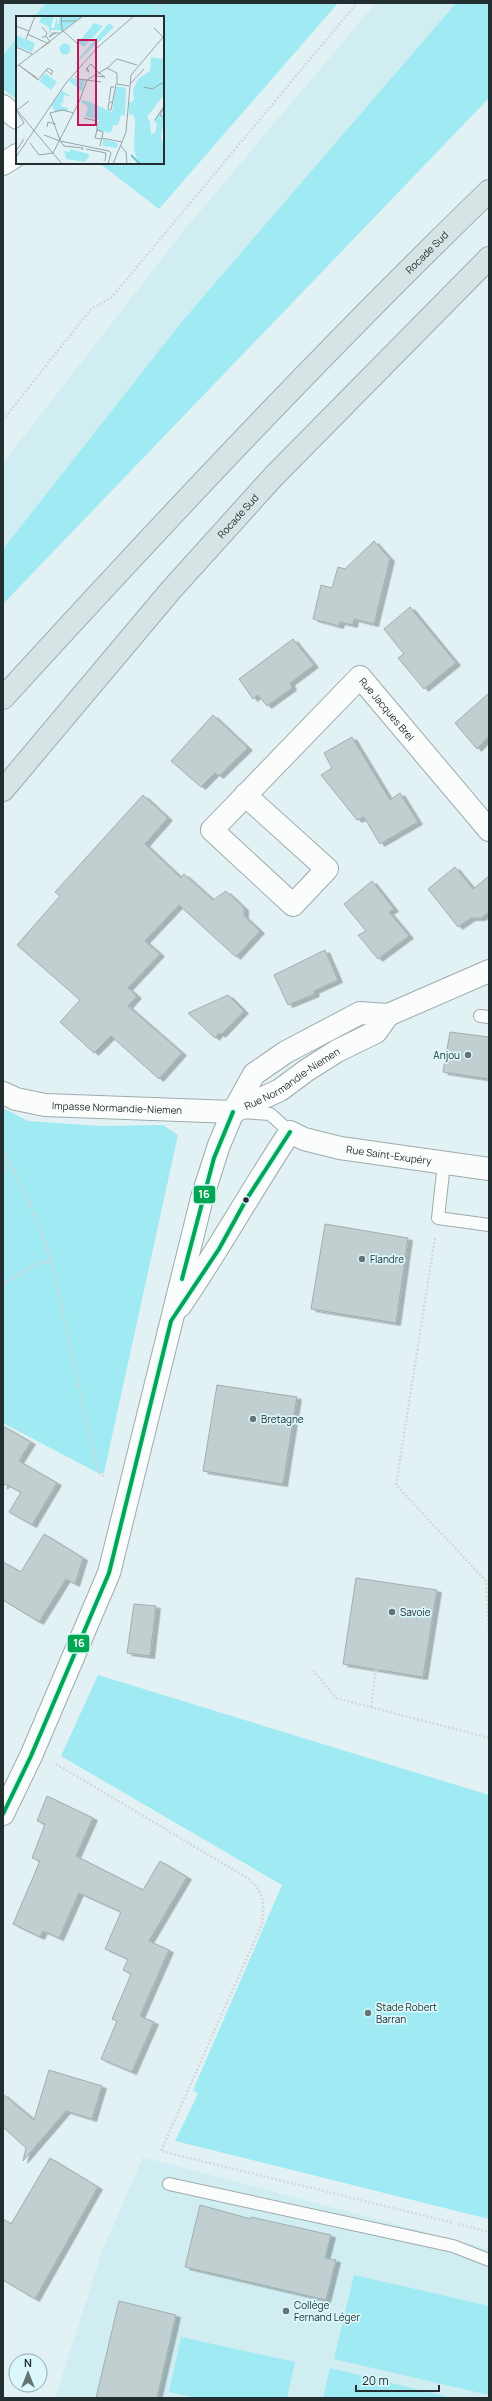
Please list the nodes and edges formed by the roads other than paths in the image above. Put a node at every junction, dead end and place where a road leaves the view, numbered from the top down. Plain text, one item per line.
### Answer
1 (3, 106) edge
2 (16, 117) edge
3 (16, 156) edge
4 (3, 164) edge
5 (489, 191) edge
6 (489, 258) edge
7 (3, 698) edge
8 (3, 790) edge
9 (245, 795) junction
10 (489, 830) edge
11 (489, 971) edge
12 (3, 1093) edge
13 (233, 1112) junction
14 (290, 1132) junction
15 (444, 1163) junction
16 (489, 1169) edge
17 (489, 1225) edge
18 (171, 1321) junction
19 (3, 1814) edge
20 (169, 2184) dead end
21 (489, 2260) edge

1 - 2 street
3 - 4 street
5 - 7 highway, Rocade Sud
6 - 8 highway, Rocade Sud
9 - 9 street, Rue Jacques Brel
9 - 10 street, Rue Jacques Brel
11 - 13 street, Rue Normandie-Niemen
12 - 13 street, Impasse Normandie-Niemen
13 - 14 lane
13 - 18 street, Rue Normandie-Niemen
14 - 15 street, Rue Saint-Exupéry
14 - 18 street
15 - 16 street, Rue Saint-Exupéry
15 - 17 lane
18 - 19 street, Rue Normandie-Niemen
20 - 21 lane

